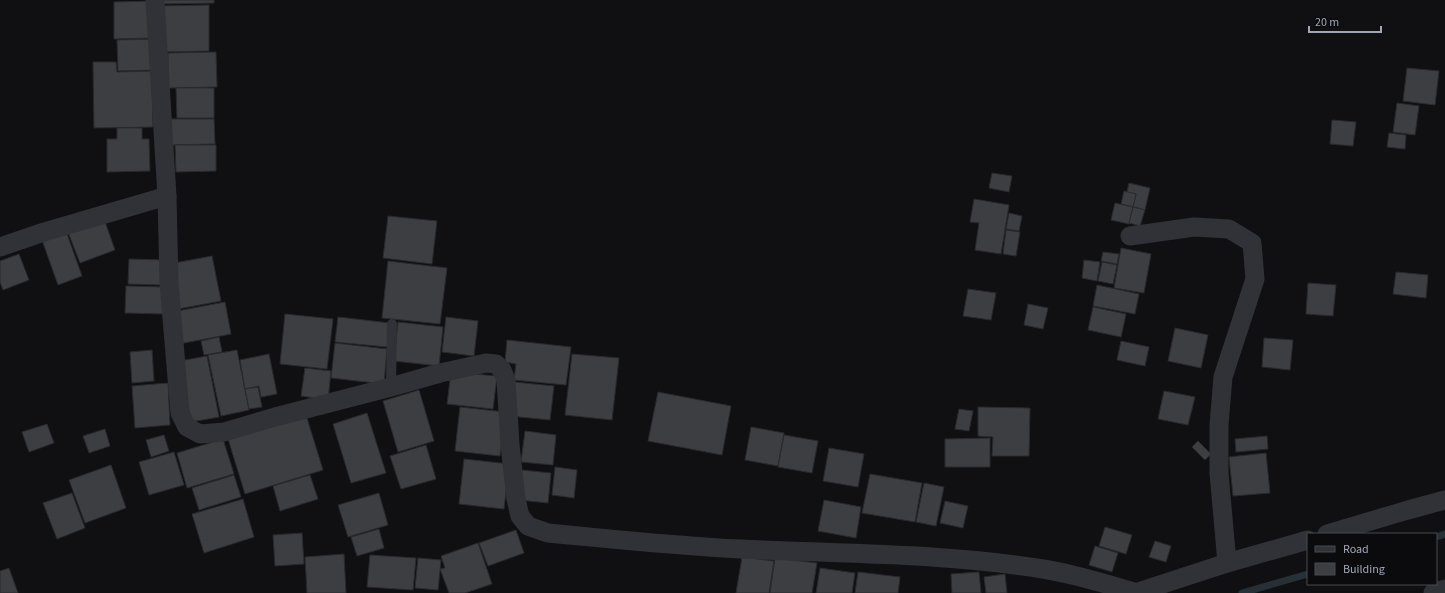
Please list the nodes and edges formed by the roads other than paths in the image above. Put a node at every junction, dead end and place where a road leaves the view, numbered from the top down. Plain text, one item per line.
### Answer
1 (155, 0) edge
2 (167, 196) junction
3 (1130, 236) dead end
4 (0, 248) edge
5 (392, 324) dead end
6 (391, 387) junction
7 (1445, 500) edge
8 (1330, 533) edge
9 (1307, 540) edge
10 (1227, 564) junction
11 (1445, 588) edge
12 (1136, 593) edge
13 (1433, 593) edge

1 - 2 street
2 - 4 street
2 - 6 street
3 - 10 street
5 - 6 lane
6 - 12 street
7 - 8 street
9 - 10 street
10 - 12 street
11 - 13 street

